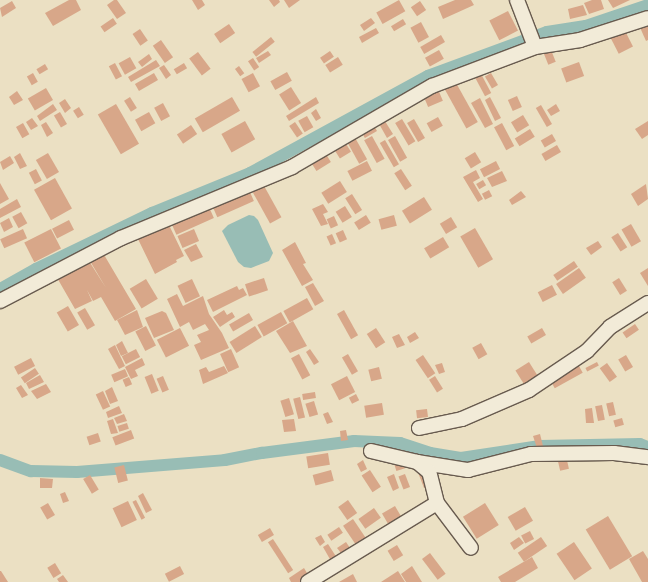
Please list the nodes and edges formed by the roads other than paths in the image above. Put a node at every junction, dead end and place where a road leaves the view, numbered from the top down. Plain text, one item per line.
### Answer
1 (517, 0) edge
2 (648, 18) edge
3 (535, 47) junction
4 (0, 301) edge
5 (648, 303) edge
6 (419, 428) dead end
7 (370, 450) dead end
8 (648, 457) edge
9 (417, 462) junction
10 (436, 502) junction
11 (471, 548) dead end
12 (308, 582) edge

1 - 3 street
2 - 3 street
3 - 4 street
5 - 6 street
7 - 9 street
8 - 9 street
9 - 10 street
10 - 11 street
10 - 12 street

